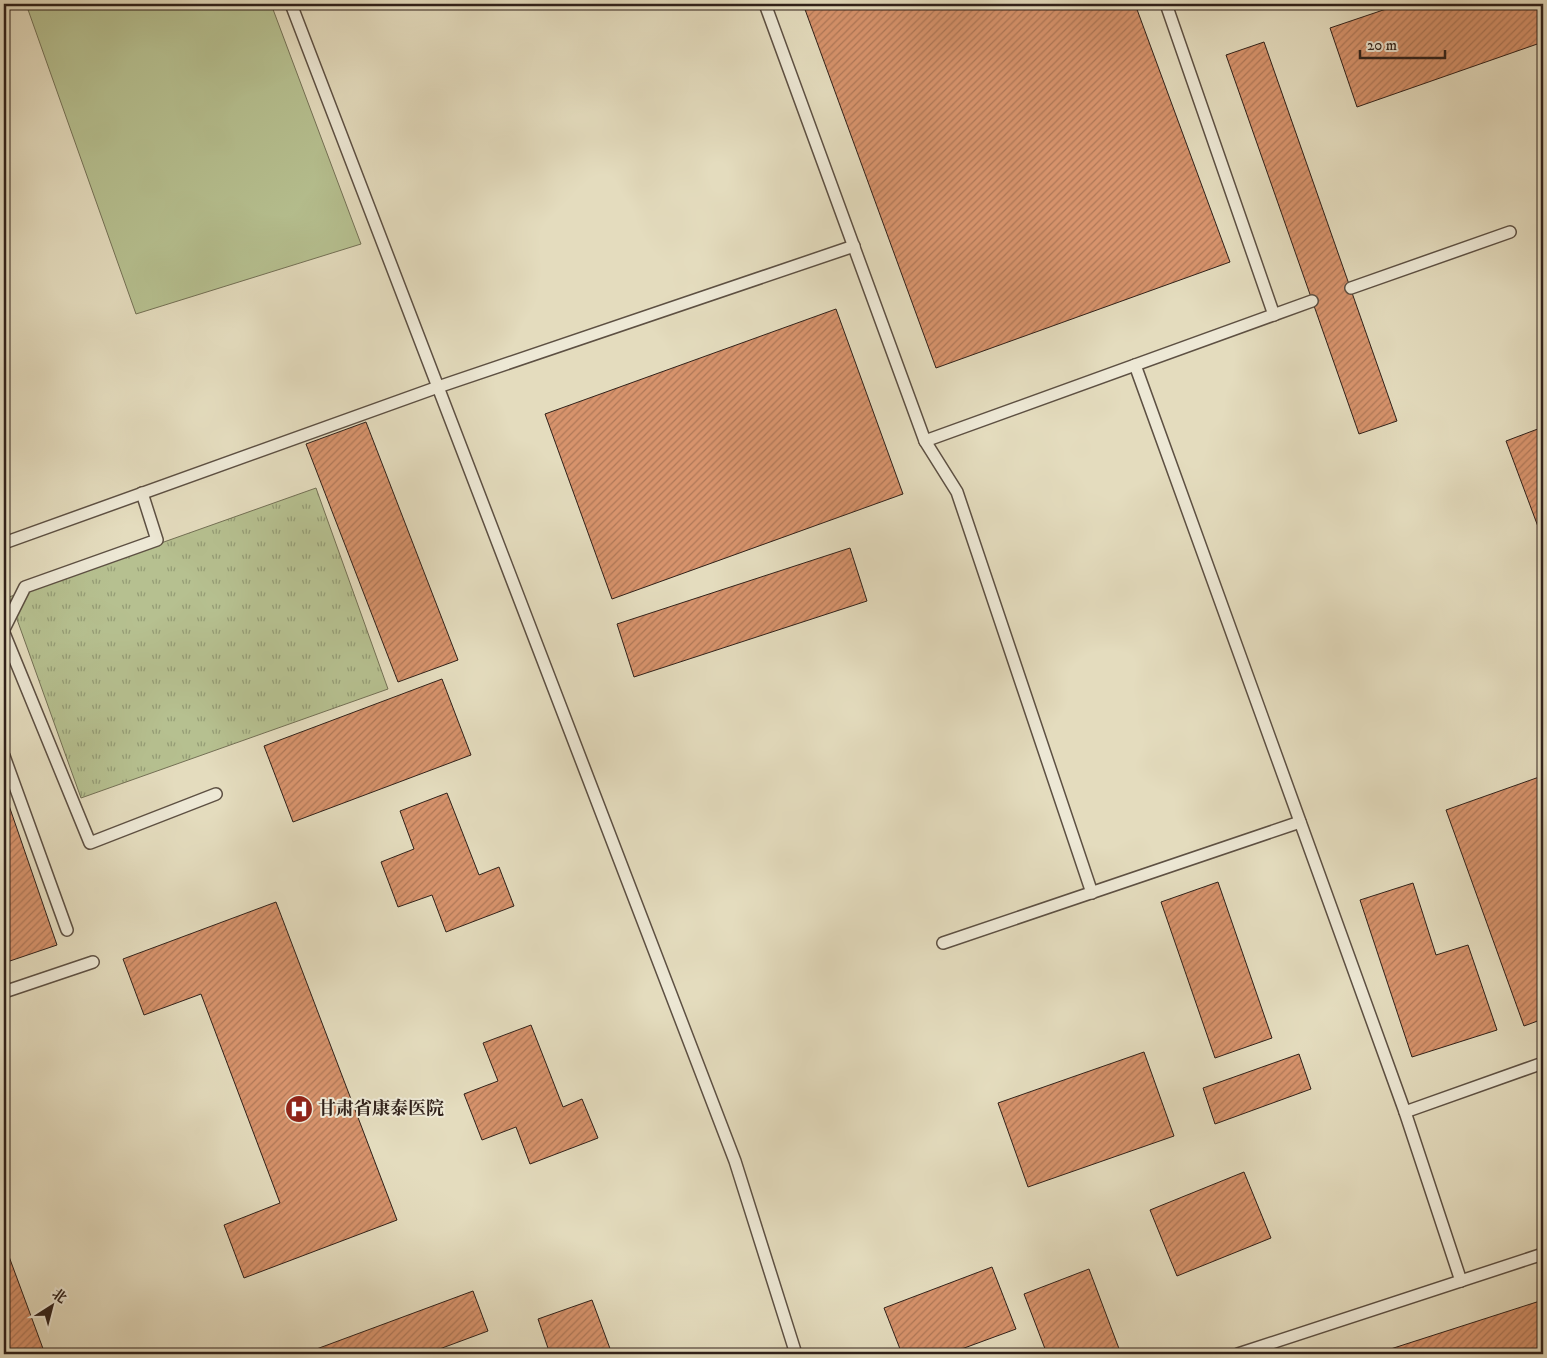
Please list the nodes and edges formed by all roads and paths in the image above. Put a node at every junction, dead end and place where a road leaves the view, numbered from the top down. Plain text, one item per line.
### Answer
1 (291, 4) edge
2 (765, 4) edge
3 (1166, 4) edge
4 (1510, 232) dead end
5 (854, 246) junction
6 (1351, 288) dead end
7 (1312, 301) dead end
8 (1274, 315) junction
9 (1135, 365) junction
10 (438, 387) junction
11 (925, 440) junction
12 (142, 493) junction
13 (4, 543) edge
14 (4, 631) edge
15 (4, 756) edge
16 (216, 794) dead end
17 (1300, 822) junction
18 (1092, 893) junction
19 (67, 930) dead end
20 (943, 943) dead end
21 (93, 962) dead end
22 (4, 992) edge
23 (1543, 1063) edge
24 (1405, 1112) junction
25 (1543, 1254) edge
26 (1462, 1281) junction
27 (796, 1354) edge
28 (1238, 1354) edge

1 - 10 lane
2 - 5 lane
3 - 8 lane
4 - 6 lane
5 - 10 lane
5 - 11 lane
7 - 8 lane
8 - 9 lane
9 - 11 lane
9 - 17 lane
10 - 12 lane
10 - 27 lane
11 - 18 lane
12 - 13 lane
12 - 14 lane
14 - 16 lane
15 - 19 lane
17 - 18 lane
17 - 24 lane
18 - 20 lane
21 - 22 lane
23 - 24 lane
24 - 26 lane
25 - 26 lane
26 - 28 lane

